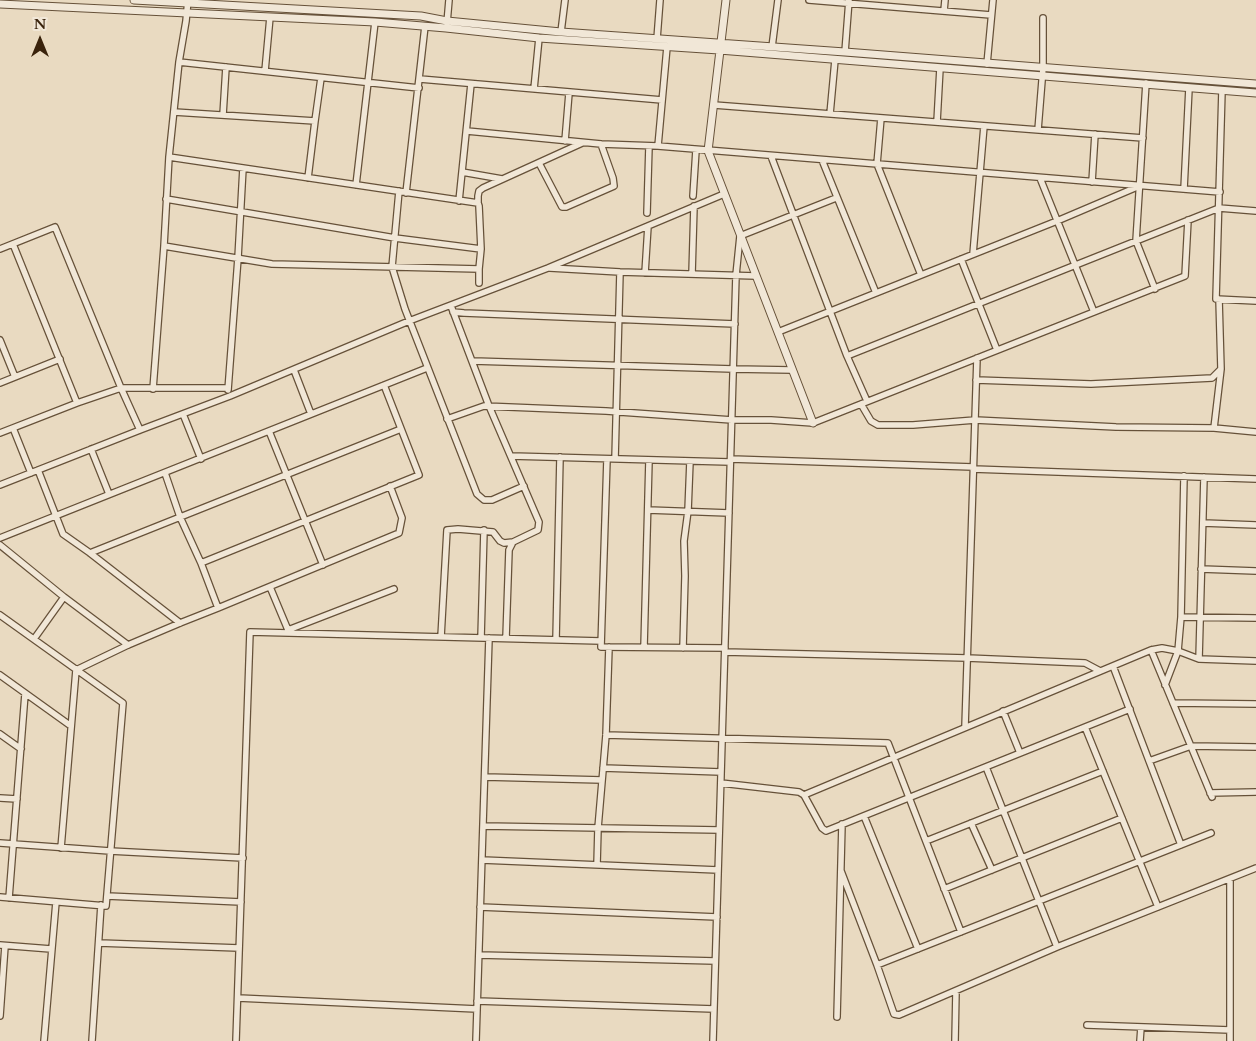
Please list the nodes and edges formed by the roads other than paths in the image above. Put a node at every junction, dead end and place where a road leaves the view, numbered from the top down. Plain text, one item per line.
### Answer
1 (134, 0) edge
2 (449, 0) edge
3 (565, 0) edge
4 (660, 0) edge
5 (726, 0) edge
6 (778, 0) edge
7 (809, 0) edge
8 (897, 0) edge
9 (945, 0) edge
10 (993, 0) edge
11 (188, 2) edge
12 (849, 2) edge
13 (0, 4) edge
14 (897, 7) junction
15 (944, 11) junction
16 (188, 13) junction
17 (992, 15) junction
18 (270, 17) junction
19 (1044, 18) dead end
20 (375, 22) junction
21 (446, 24) junction
22 (425, 26) junction
23 (561, 32) junction
24 (539, 38) junction
25 (657, 39) junction
26 (667, 47) junction
27 (720, 47) junction
28 (772, 47) junction
29 (845, 52) junction
30 (836, 60) junction
31 (179, 62) junction
32 (987, 64) junction
33 (226, 67) junction
34 (940, 68) junction
35 (1043, 68) junction
36 (265, 71) junction
37 (1042, 76) junction
38 (321, 78) junction
39 (420, 79) junction
40 (368, 83) junction
41 (1146, 83) junction
42 (471, 84) junction
43 (1256, 84) edge
44 (419, 88) junction
45 (1189, 88) junction
46 (534, 90) junction
47 (1222, 90) junction
48 (569, 93) junction
49 (1256, 93) edge
50 (662, 100) junction
51 (714, 105) junction
52 (174, 112) junction
53 (830, 114) junction
54 (223, 115) junction
55 (881, 118) junction
56 (315, 121) junction
57 (937, 122) junction
58 (984, 126) junction
59 (1038, 130) junction
60 (467, 131) junction
61 (1095, 134) junction
62 (1143, 138) junction
63 (565, 141) junction
64 (584, 142) junction
65 (601, 144) junction
66 (649, 146) junction
67 (658, 146) junction
68 (696, 150) junction
69 (708, 151) junction
70 (169, 156) junction
71 (771, 156) junction
72 (822, 160) junction
73 (539, 163) junction
74 (877, 164) junction
75 (243, 168) junction
76 (462, 172) junction
77 (981, 173) junction
78 (308, 178) junction
79 (1040, 178) junction
80 (502, 180) junction
81 (1092, 182) junction
82 (356, 185) junction
83 (1140, 186) junction
84 (1184, 189) junction
85 (399, 191) junction
86 (1220, 192) junction
87 (406, 193) junction
88 (724, 194) junction
89 (692, 196) dead end
90 (836, 198) junction
91 (166, 199) junction
92 (459, 200) junction
93 (478, 203) junction
94 (694, 206) junction
95 (1219, 208) junction
96 (1256, 211) edge
97 (240, 212) junction
98 (647, 213) dead end
99 (793, 215) junction
100 (1188, 220) junction
101 (1057, 221) junction
102 (648, 226) junction
103 (740, 236) junction
104 (395, 238) junction
105 (1136, 241) junction
106 (13, 244) junction
107 (164, 246) junction
108 (0, 249) edge
109 (481, 249) junction
110 (973, 254) junction
111 (238, 258) junction
112 (961, 259) junction
113 (1075, 265) junction
114 (392, 267) junction
115 (548, 268) junction
116 (478, 269) junction
117 (620, 272) junction
118 (645, 273) junction
119 (692, 274) junction
120 (736, 275) junction
121 (921, 275) junction
122 (756, 276) junction
123 (479, 283) dead end
124 (1155, 288) junction
125 (876, 293) junction
126 (1219, 299) junction
127 (1256, 301) edge
128 (978, 303) junction
129 (452, 309) junction
130 (830, 312) junction
131 (1094, 312) junction
132 (619, 319) junction
133 (409, 321) junction
134 (735, 324) junction
135 (778, 332) junction
136 (0, 340) edge
137 (997, 350) junction
138 (847, 356) junction
139 (976, 358) junction
140 (60, 359) junction
141 (472, 361) junction
142 (618, 365) junction
143 (427, 368) junction
144 (733, 369) junction
145 (1221, 369) junction
146 (294, 370) junction
147 (792, 370) junction
148 (15, 377) junction
149 (976, 380) junction
150 (0, 383) edge
151 (384, 385) junction
152 (121, 388) junction
153 (227, 388) junction
154 (153, 389) junction
155 (230, 396) junction
156 (867, 401) junction
157 (77, 403) junction
158 (861, 404) junction
159 (489, 406) junction
160 (616, 412) junction
161 (183, 414) junction
162 (311, 414) junction
163 (448, 419) junction
164 (732, 420) junction
165 (975, 420) junction
166 (813, 423) junction
167 (13, 428) junction
168 (1214, 428) junction
169 (401, 429) junction
170 (140, 430) junction
171 (269, 431) junction
172 (1256, 432) edge
173 (0, 433) edge
174 (91, 449) junction
175 (511, 456) junction
176 (560, 457) junction
177 (201, 459) junction
178 (607, 459) junction
179 (615, 459) junction
180 (649, 460) junction
181 (690, 461) junction
182 (731, 461) junction
183 (973, 468) junction
184 (34, 471) junction
185 (165, 473) junction
186 (287, 474) junction
187 (1184, 476) junction
188 (1204, 477) junction
189 (1256, 479) edge
190 (0, 485) edge
191 (390, 486) junction
192 (524, 486) junction
193 (109, 494) junction
194 (648, 510) junction
195 (688, 511) junction
196 (729, 513) junction
197 (56, 516) junction
198 (180, 517) junction
199 (305, 521) junction
200 (1202, 524) junction
201 (1256, 525) edge
202 (484, 530) junction
203 (0, 538) edge
204 (513, 542) junction
205 (0, 545) edge
206 (90, 553) junction
207 (201, 563) junction
208 (323, 565) junction
209 (1201, 570) junction
210 (1256, 571) edge
211 (270, 587) junction
212 (394, 589) dead end
213 (64, 597) junction
214 (218, 608) junction
215 (1200, 616) junction
216 (3, 617) edge
217 (1181, 617) junction
218 (1256, 618) edge
219 (180, 623) junction
220 (0, 624) edge
221 (441, 637) junction
222 (481, 638) junction
223 (489, 638) junction
224 (506, 638) junction
225 (34, 639) junction
226 (556, 640) junction
227 (601, 641) junction
228 (128, 645) junction
229 (609, 647) junction
230 (644, 647) junction
231 (683, 648) junction
232 (725, 650) junction
233 (1151, 650) junction
234 (1178, 651) junction
235 (967, 658) junction
236 (1199, 659) junction
237 (1256, 661) edge
238 (1113, 666) junction
239 (76, 670) junction
240 (1100, 671) junction
241 (0, 675) edge
242 (1165, 685) junction
243 (25, 694) junction
244 (1173, 703) junction
245 (1256, 704) edge
246 (1130, 709) junction
247 (1003, 711) junction
248 (71, 726) junction
249 (965, 727) junction
250 (1085, 727) junction
251 (0, 734) edge
252 (606, 735) junction
253 (722, 738) junction
254 (1191, 746) junction
255 (1256, 747) edge
256 (21, 749) junction
257 (1020, 753) junction
258 (894, 757) junction
259 (1149, 761) junction
260 (986, 767) junction
261 (603, 768) junction
262 (1103, 770) junction
263 (721, 772) junction
264 (484, 777) junction
265 (602, 780) junction
266 (721, 783) junction
267 (1256, 792) edge
268 (804, 795) junction
269 (2, 797) edge
270 (909, 798) junction
271 (17, 799) junction
272 (1002, 810) junction
273 (864, 816) junction
274 (1122, 818) junction
275 (971, 823) junction
276 (842, 824) junction
277 (483, 826) junction
278 (598, 828) junction
279 (719, 830) junction
280 (1211, 833) dead end
281 (926, 841) junction
282 (0, 843) edge
283 (13, 844) junction
284 (1181, 845) junction
285 (61, 848) junction
286 (110, 851) junction
287 (243, 858) junction
288 (1022, 858) junction
289 (482, 860) junction
290 (1140, 862) junction
291 (597, 864) junction
292 (1256, 868) edge
293 (718, 870) junction
294 (992, 870) junction
295 (841, 872) junction
296 (1230, 879) junction
297 (944, 890) junction
298 (106, 896) junction
299 (0, 897) edge
300 (8, 898) junction
301 (1040, 901) junction
302 (56, 902) junction
303 (241, 902) junction
304 (101, 906) junction
305 (480, 907) junction
306 (1158, 907) junction
307 (716, 917) junction
308 (961, 932) junction
309 (99, 943) junction
310 (3, 945) edge
311 (1057, 947) junction
312 (239, 948) junction
313 (51, 949) junction
314 (918, 949) junction
315 (479, 955) junction
316 (715, 961) junction
317 (877, 965) junction
318 (956, 991) junction
319 (238, 998) junction
320 (478, 1001) junction
321 (477, 1009) junction
322 (714, 1009) junction
323 (0, 1016) edge
324 (837, 1017) dead end
325 (1087, 1026) dead end
326 (1141, 1027) junction
327 (1230, 1030) junction
328 (44, 1041) edge
329 (92, 1041) edge
330 (236, 1041) edge
331 (476, 1041) edge
332 (713, 1041) edge
333 (955, 1041) edge
334 (1140, 1041) edge
335 (1230, 1041) edge

1 - 11 street
2 - 21 street
3 - 23 street
4 - 25 street
5 - 27 street
6 - 28 street
7 - 12 street
8 - 14 street
9 - 15 street
10 - 17 street
11 - 16 street
11 - 21 street
12 - 14 street
12 - 29 street
13 - 16 street
14 - 15 street
15 - 17 street
16 - 18 street
16 - 31 street
17 - 32 street
18 - 20 street
18 - 36 street
19 - 35 street
20 - 22 street
20 - 40 street
21 - 22 street
21 - 23 street
21 - 24 street
22 - 39 street
23 - 25 street
24 - 26 street
24 - 46 street
25 - 27 street
26 - 27 street
26 - 50 street
27 - 28 street
27 - 30 street
27 - 51 street
28 - 29 street
29 - 32 street
30 - 34 street
30 - 53 street
31 - 33 street
31 - 52 street
32 - 35 street
33 - 36 street
33 - 54 street
34 - 37 street
34 - 57 street
35 - 37 street
35 - 43 street
36 - 38 street
37 - 41 street
37 - 59 street
38 - 40 street
38 - 56 street
39 - 42 street
39 - 44 street
40 - 44 street
40 - 82 street
41 - 45 street
41 - 62 street
42 - 46 street
42 - 60 street
44 - 87 street
45 - 47 street
45 - 84 street
46 - 48 street
47 - 49 street
47 - 86 street
48 - 50 street
48 - 63 street
50 - 67 street
51 - 53 street
51 - 69 street
52 - 54 street
52 - 70 street
53 - 55 street
54 - 56 street
55 - 57 street
55 - 74 street
56 - 78 street
57 - 58 street
58 - 59 street
58 - 77 street
59 - 61 street
60 - 63 street
60 - 76 street
61 - 62 street
61 - 81 street
62 - 83 street
63 - 64 street
64 - 65 street
64 - 73 street
65 - 66 street
65 - 73 street
66 - 67 street
66 - 98 street
67 - 68 street
68 - 69 street
68 - 89 street
69 - 71 street
69 - 88 street
70 - 75 street
70 - 91 street
71 - 72 street
71 - 99 street
72 - 74 street
72 - 90 street
73 - 80 street
74 - 77 street
74 - 121 street
75 - 78 street
75 - 97 street
76 - 80 street
76 - 92 street
77 - 79 street
77 - 110 street
78 - 82 street
79 - 81 street
79 - 101 street
80 - 93 street
81 - 83 street
82 - 85 street
83 - 84 street
83 - 101 street
83 - 105 street
84 - 86 street
85 - 87 street
85 - 104 street
86 - 95 street
87 - 92 street
88 - 94 street
88 - 103 street
90 - 99 street
90 - 125 street
91 - 97 street
91 - 107 street
92 - 93 street
93 - 109 street
94 - 102 street
94 - 119 street
95 - 96 street
95 - 100 street
95 - 126 street
97 - 104 street
97 - 111 street
99 - 103 street
99 - 130 street
100 - 105 street
100 - 124 street
101 - 110 street
101 - 113 street
102 - 115 street
102 - 118 street
103 - 120 street
103 - 122 street
104 - 109 street
104 - 114 street
105 - 113 street
105 - 124 street
106 - 108 street
106 - 140 street
106 - 152 street
107 - 111 street
107 - 154 street
109 - 116 street
110 - 112 street
111 - 114 street
111 - 153 street
112 - 121 street
112 - 128 street
113 - 128 street
113 - 131 street
114 - 116 street
114 - 133 street
115 - 117 street
115 - 129 street
116 - 123 street
117 - 118 street
117 - 132 street
118 - 119 street
119 - 120 street
120 - 122 street
120 - 134 street
121 - 125 street
122 - 135 street
124 - 131 street
125 - 130 street
126 - 127 street
126 - 145 street
128 - 137 street
128 - 138 street
129 - 132 street
129 - 133 street
129 - 141 street
130 - 135 street
130 - 138 street
131 - 137 street
132 - 134 street
132 - 142 street
133 - 143 street
133 - 146 street
134 - 144 street
135 - 147 street
136 - 148 street
137 - 139 street
138 - 156 street
139 - 149 street
139 - 156 street
140 - 148 street
140 - 157 street
141 - 142 street
141 - 159 street
142 - 144 street
142 - 160 street
143 - 151 street
143 - 163 street
144 - 147 street
144 - 164 street
145 - 149 street
145 - 168 street
146 - 155 street
146 - 162 street
147 - 166 street
148 - 150 street
149 - 165 street
151 - 162 street
151 - 169 street
152 - 154 street
152 - 157 street
152 - 170 street
153 - 154 street
153 - 155 street
155 - 161 street
156 - 158 street
157 - 167 street
158 - 165 street
158 - 166 street
159 - 160 street
159 - 163 street
159 - 175 street
160 - 164 street
160 - 179 street
161 - 170 street
161 - 177 street
162 - 171 street
163 - 192 street
164 - 166 street
164 - 182 street
165 - 168 street
165 - 183 street
167 - 173 street
167 - 184 street
168 - 172 street
169 - 186 street
169 - 191 street
170 - 174 street
171 - 177 street
171 - 186 street
174 - 184 street
174 - 193 street
175 - 176 street
175 - 192 street
176 - 178 street
176 - 226 street
177 - 185 street
178 - 179 street
178 - 227 street
179 - 180 street
180 - 181 street
180 - 194 street
181 - 182 street
181 - 195 street
182 - 183 street
182 - 196 street
183 - 187 street
183 - 235 street
184 - 190 street
184 - 197 street
185 - 193 street
185 - 198 street
186 - 198 street
186 - 199 street
187 - 188 street
187 - 217 street
188 - 189 street
188 - 200 street
191 - 199 street
191 - 208 street
192 - 204 street
193 - 197 street
194 - 195 street
194 - 230 street
195 - 196 street
195 - 231 street
196 - 232 street
197 - 203 street
197 - 206 street
198 - 206 street
198 - 207 street
199 - 207 street
199 - 208 street
200 - 201 street
200 - 209 street
202 - 204 street
202 - 221 street
202 - 222 street
204 - 224 street
205 - 213 street
206 - 219 street
207 - 214 street
208 - 211 street
209 - 210 street
209 - 215 street
211 - 212 street
211 - 214 street
213 - 225 street
213 - 228 street
214 - 219 street
215 - 217 street
215 - 218 street
215 - 236 street
216 - 220 street
216 - 225 street
217 - 234 street
219 - 228 street
221 - 222 street
221 - 287 street
222 - 223 street
223 - 224 street
223 - 264 street
224 - 226 street
225 - 239 street
226 - 227 street
227 - 229 street
228 - 239 street
229 - 230 street
229 - 252 street
230 - 231 street
231 - 232 street
232 - 235 street
232 - 253 street
233 - 234 street
233 - 238 street
233 - 242 street
234 - 236 street
234 - 242 street
235 - 240 street
235 - 249 street
236 - 237 street
238 - 240 street
238 - 246 street
239 - 248 street
239 - 286 street
240 - 247 street
241 - 243 street
242 - 244 street
243 - 248 street
243 - 256 street
244 - 245 street
244 - 254 street
246 - 250 street
246 - 259 street
247 - 249 street
247 - 257 street
248 - 285 street
249 - 258 street
250 - 257 street
250 - 262 street
251 - 256 street
252 - 253 street
252 - 261 street
253 - 258 street
253 - 263 street
254 - 255 street
254 - 259 street
254 - 267 street
256 - 271 street
257 - 260 street
258 - 268 street
258 - 270 street
259 - 284 street
260 - 270 street
260 - 272 street
261 - 263 street
261 - 265 street
262 - 272 street
262 - 274 street
263 - 266 street
264 - 265 street
264 - 277 street
265 - 278 street
266 - 268 street
266 - 279 street
268 - 276 street
269 - 271 street
270 - 273 street
270 - 281 street
271 - 283 street
272 - 275 street
272 - 288 street
273 - 276 street
273 - 314 street
274 - 288 street
274 - 290 street
275 - 281 street
275 - 294 street
276 - 295 street
277 - 278 street
277 - 289 street
278 - 279 street
278 - 291 street
279 - 293 street
280 - 284 street
281 - 297 street
282 - 283 street
283 - 285 street
283 - 300 street
284 - 290 street
285 - 286 street
286 - 287 street
286 - 298 street
287 - 303 street
288 - 294 street
288 - 301 street
289 - 291 street
289 - 305 street
290 - 301 street
290 - 306 street
291 - 293 street
292 - 296 street
293 - 307 street
294 - 297 street
295 - 317 street
295 - 324 street
296 - 306 street
296 - 327 street
297 - 308 street
298 - 303 street
298 - 304 street
299 - 300 street
300 - 302 street
301 - 308 street
301 - 311 street
302 - 304 street
302 - 313 street
303 - 312 street
304 - 309 street
305 - 307 street
305 - 315 street
306 - 311 street
307 - 316 street
308 - 314 street
309 - 312 street
309 - 329 street
310 - 313 street
310 - 323 street
311 - 318 street
312 - 319 street
313 - 328 street
314 - 317 street
315 - 316 street
315 - 320 street
316 - 322 street
317 - 318 street
318 - 333 street
319 - 321 street
319 - 330 street
320 - 321 street
320 - 322 street
321 - 331 street
322 - 332 street
325 - 326 street
326 - 327 street
326 - 334 street
327 - 335 street

